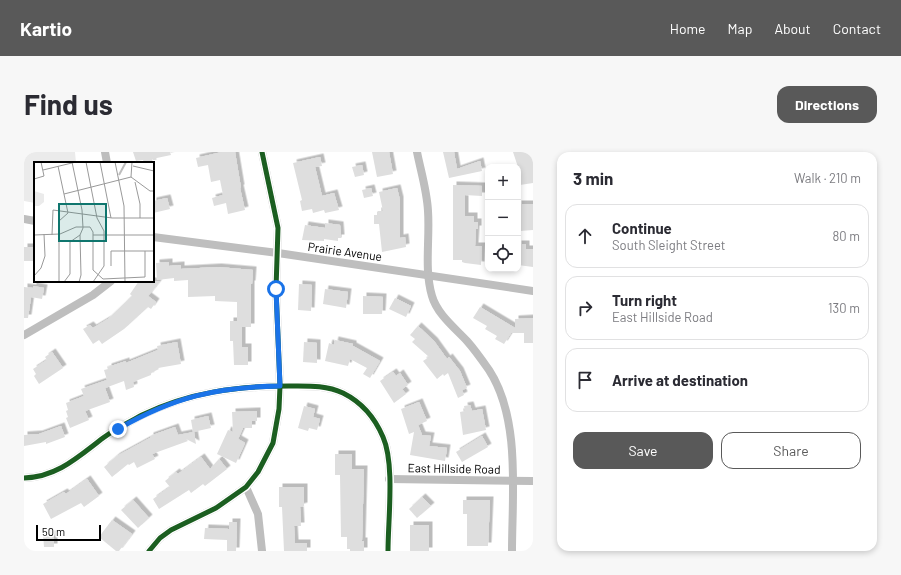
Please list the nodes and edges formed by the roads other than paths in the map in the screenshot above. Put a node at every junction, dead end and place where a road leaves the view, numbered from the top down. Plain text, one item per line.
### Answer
1 (105, 152) edge
2 (262, 152) edge
3 (417, 152) edge
4 (107, 162) edge
5 (24, 219) edge
6 (34, 221) edge
7 (154, 237) edge
8 (278, 253) junction
9 (429, 276) junction
10 (110, 282) edge
11 (533, 291) edge
12 (24, 335) edge
13 (280, 386) junction
14 (24, 478) edge
15 (389, 479) junction
16 (512, 481) junction
17 (533, 481) edge
18 (246, 487) junction
19 (149, 551) edge
20 (262, 551) edge
21 (388, 551) edge
22 (512, 551) edge

1 - 4 street
2 - 8 street
3 - 9 street
5 - 6 street
7 - 8 street, Prairie Avenue
8 - 9 street, Prairie Avenue
8 - 13 street
9 - 11 street, Prairie Avenue
9 - 16 street
10 - 12 street
13 - 14 street
13 - 15 street
13 - 18 street
15 - 16 street, East Hillside Road
15 - 21 street
16 - 17 street, East Hillside Road
16 - 22 street
18 - 19 street
18 - 20 street

